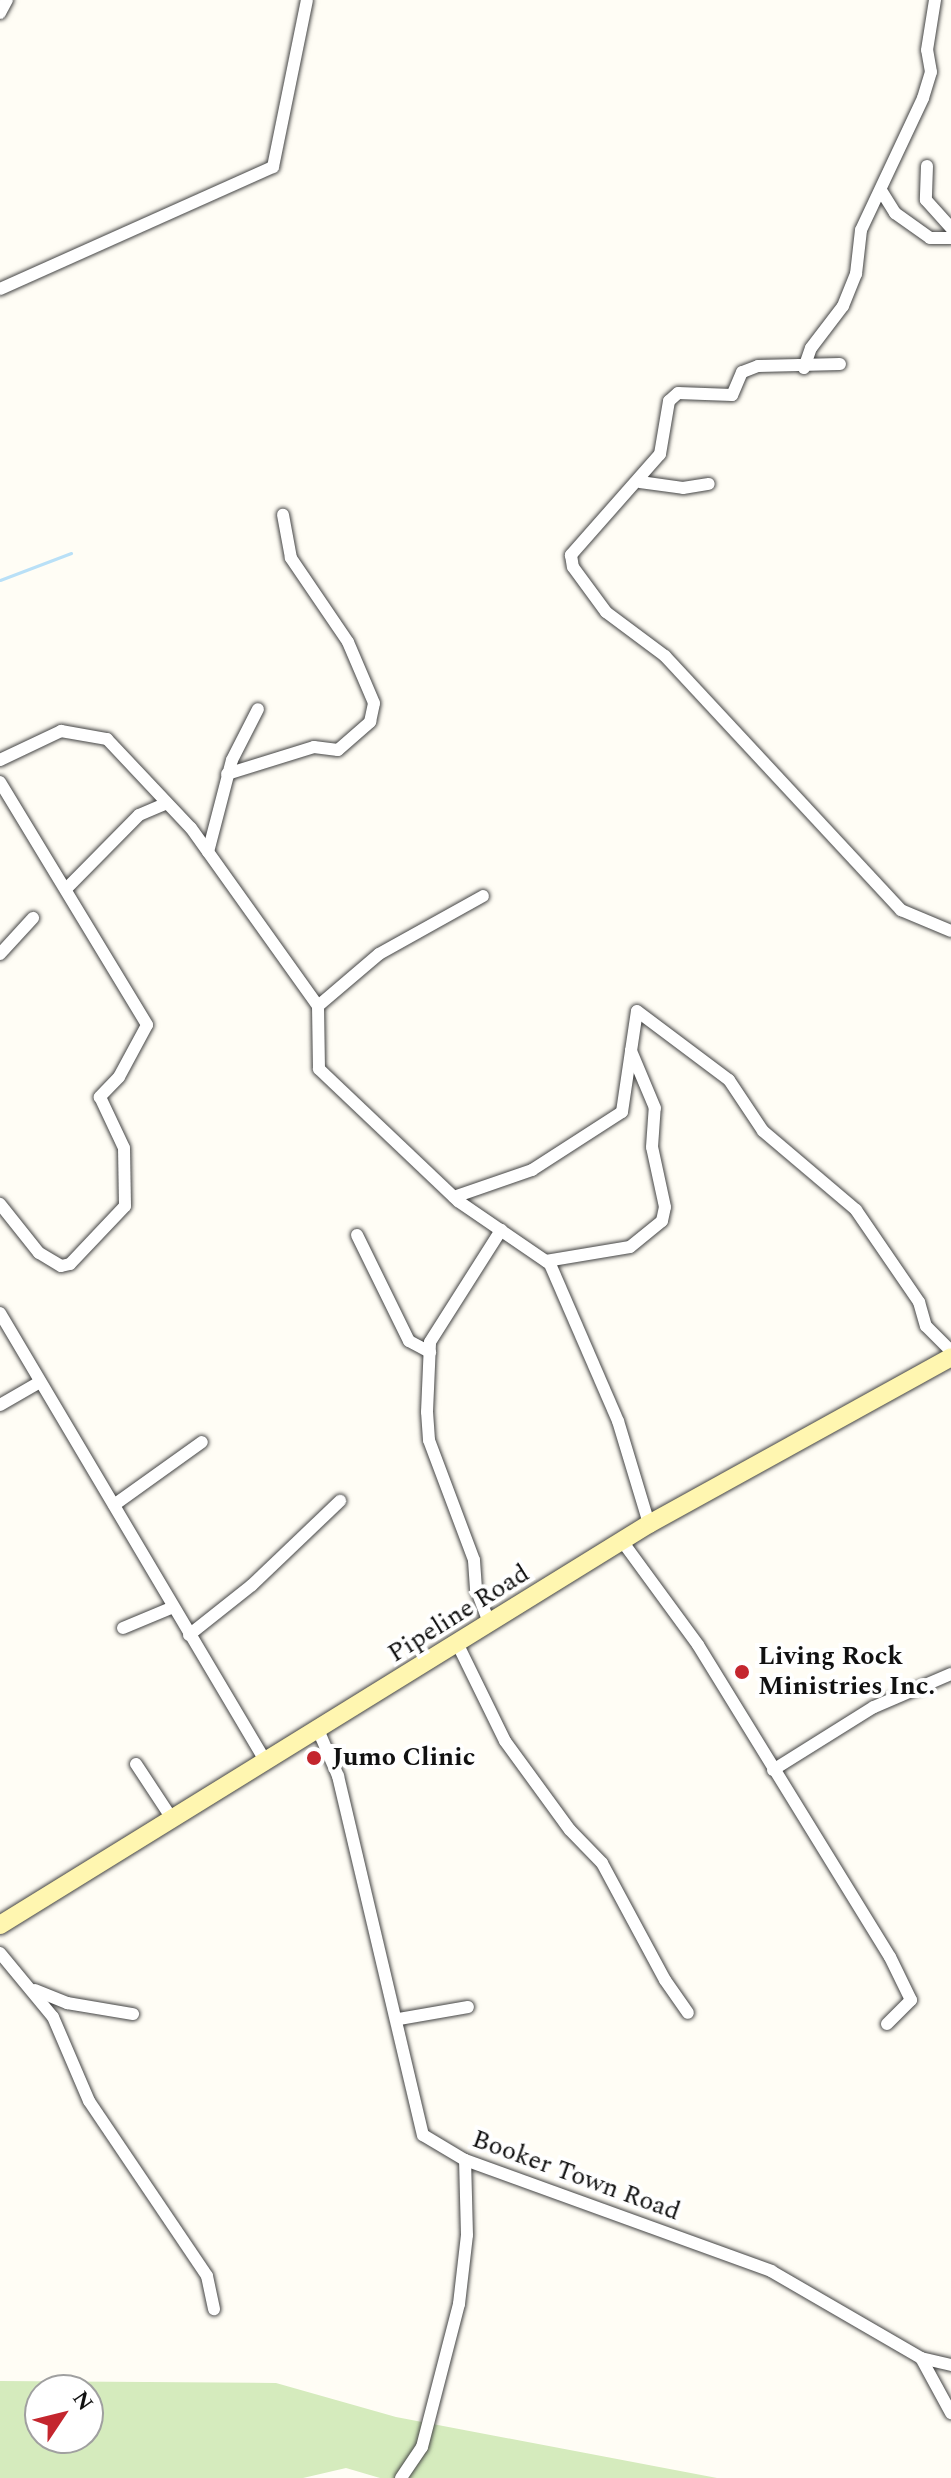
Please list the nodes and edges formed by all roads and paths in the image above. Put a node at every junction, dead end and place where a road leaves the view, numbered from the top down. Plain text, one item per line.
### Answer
1 (7, 0) edge
2 (307, 0) edge
3 (935, 0) edge
4 (0, 13) edge
5 (927, 166) dead end
6 (882, 192) junction
7 (951, 228) edge
8 (951, 238) edge
9 (0, 289) edge
10 (840, 364) dead end
11 (804, 368) junction
12 (640, 482) junction
13 (709, 484) dead end
14 (283, 515) dead end
15 (258, 709) dead end
16 (0, 760) edge
17 (227, 774) junction
18 (0, 782) edge
19 (167, 803) junction
20 (208, 852) junction
21 (66, 889) junction
22 (483, 896) dead end
23 (33, 918) dead end
24 (951, 931) edge
25 (1, 950) edge
26 (318, 1006) junction
27 (631, 1051) junction
28 (454, 1197) junction
29 (0, 1204) edge
30 (501, 1230) junction
31 (357, 1235) dead end
32 (546, 1261) junction
33 (565, 1261) junction
34 (555, 1279) junction
35 (0, 1313) edge
36 (430, 1352) junction
37 (951, 1354) edge
38 (40, 1382) junction
39 (0, 1405) edge
40 (202, 1442) dead end
41 (340, 1501) dead end
42 (114, 1505) junction
43 (649, 1524) junction
44 (622, 1541) junction
45 (171, 1608) junction
46 (490, 1625) junction
47 (123, 1628) dead end
48 (189, 1635) junction
49 (458, 1645) junction
50 (951, 1674) edge
51 (319, 1732) junction
52 (266, 1762) junction
53 (136, 1764) dead end
54 (773, 1770) junction
55 (171, 1817) junction
56 (2, 1919) edge
57 (0, 1953) edge
58 (33, 1989) junction
59 (468, 2007) dead end
60 (688, 2013) dead end
61 (133, 2014) dead end
62 (399, 2019) junction
63 (887, 2024) dead end
64 (465, 2160) junction
65 (214, 2309) dead end
66 (921, 2358) junction
67 (951, 2365) edge
68 (951, 2413) edge
69 (401, 2478) edge

1 - 4 street
2 - 9 street
3 - 6 street
5 - 7 street
6 - 8 street
6 - 11 street
10 - 11 street
11 - 12 street
12 - 13 street
12 - 24 street
14 - 17 street
15 - 17 street
16 - 19 street
17 - 20 street
18 - 21 street
19 - 20 street
19 - 21 street
20 - 26 street
21 - 29 street
22 - 26 street
23 - 25 street
26 - 28 street
27 - 28 street
27 - 33 street
27 - 37 street
28 - 30 street
30 - 32 street
30 - 36 street
31 - 36 street
32 - 33 street
32 - 34 street
33 - 34 street
34 - 43 street
35 - 38 street
36 - 46 street
37 - 43 street, Pipeline Road
38 - 39 street
38 - 42 street
40 - 42 street
41 - 48 street
42 - 45 street
43 - 44 street, Pipeline Road
44 - 46 street, Pipeline Road
44 - 54 street
45 - 47 street
45 - 48 street
46 - 49 street, Pipeline Road
48 - 52 street
49 - 51 street, Pipeline Road
49 - 60 street
50 - 54 street
51 - 52 street, Pipeline Road
51 - 62 street, Booker Town Road
52 - 55 street, Pipeline Road
53 - 55 street
54 - 63 street
55 - 56 street, Pipeline Road
57 - 58 street
58 - 61 street
58 - 65 street
59 - 62 street
62 - 64 street, Booker Town Road
64 - 66 street, Booker Town Road
64 - 69 street
66 - 67 street, Booker Town Road
66 - 68 street

